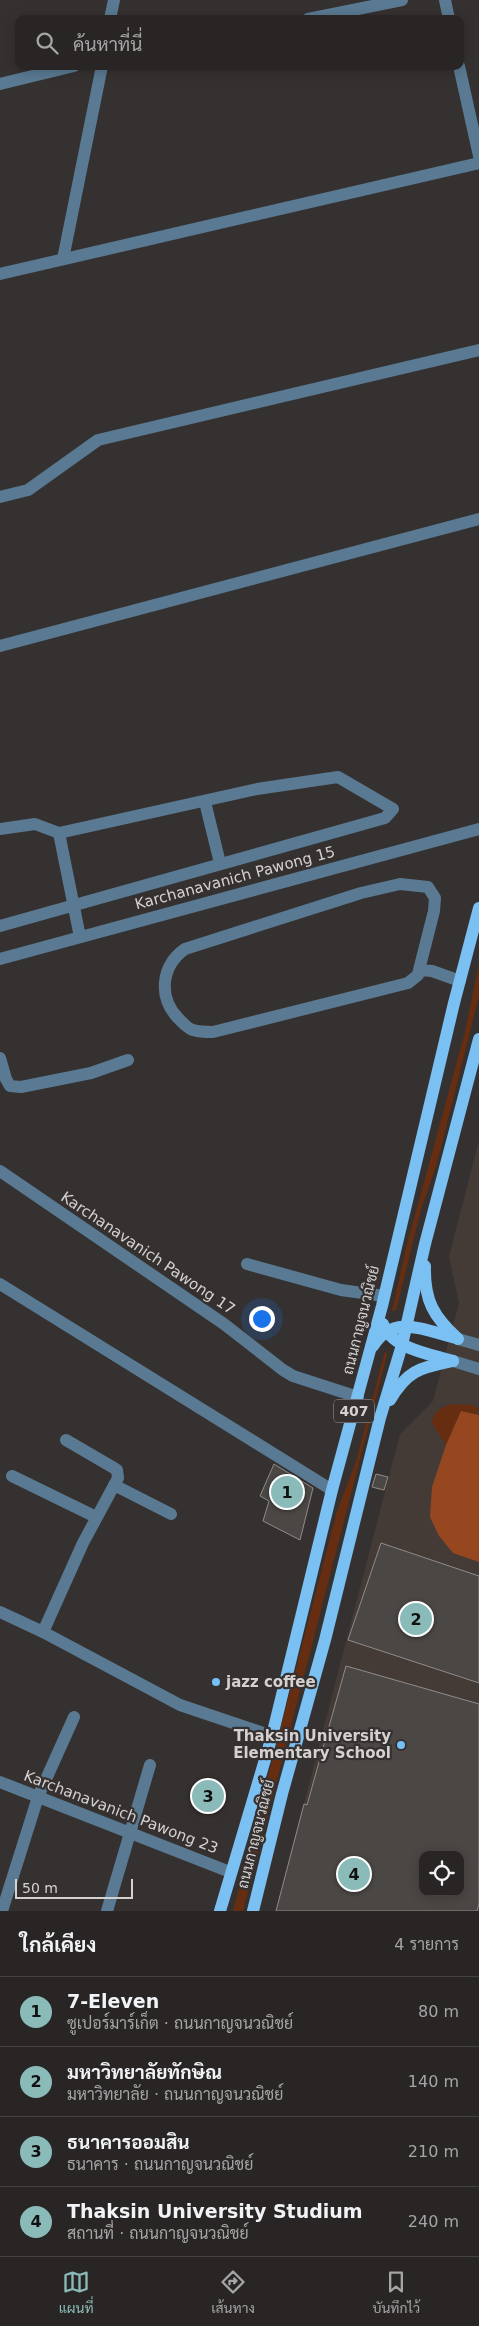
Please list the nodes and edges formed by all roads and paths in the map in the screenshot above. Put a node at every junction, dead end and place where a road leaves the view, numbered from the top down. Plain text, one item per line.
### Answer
1 (114, 0) edge
2 (402, 0) edge
3 (445, 0) edge
4 (111, 15) edge
5 (328, 15) edge
6 (448, 15) edge
7 (58, 70) edge
8 (101, 70) edge
9 (460, 70) edge
10 (0, 84) edge
11 (479, 156) edge
12 (479, 163) edge
13 (63, 259) junction
14 (0, 274) edge
15 (479, 350) edge
16 (0, 497) edge
17 (479, 519) edge
18 (0, 646) edge
19 (204, 802) junction
20 (0, 829) edge
21 (479, 829) edge
22 (59, 833) junction
23 (220, 863) junction
24 (73, 905) junction
25 (479, 908) edge
26 (0, 926) edge
27 (80, 937) junction
28 (0, 960) edge
29 (419, 970) junction
30 (460, 981) junction
31 (479, 1038) edge
32 (0, 1058) edge
33 (128, 1060) dead end
34 (0, 1171) edge
35 (425, 1244) junction
36 (247, 1264) dead end
37 (0, 1284) edge
38 (383, 1301) junction
39 (406, 1326) junction
40 (387, 1332) junction
41 (458, 1339) junction
42 (402, 1344) junction
43 (479, 1345) edge
44 (369, 1352) junction
45 (453, 1361) junction
46 (479, 1369) edge
47 (358, 1397) junction
48 (380, 1418) junction
49 (66, 1440) dead end
50 (12, 1476) dead end
51 (114, 1486) junction
52 (332, 1490) junction
53 (171, 1514) dead end
54 (96, 1517) junction
55 (0, 1612) edge
56 (44, 1632) junction
57 (74, 1717) dead end
58 (272, 1736) junction
59 (150, 1765) dead end
60 (0, 1782) edge
61 (38, 1797) junction
62 (131, 1832) junction
63 (230, 1872) junction
64 (2, 1911) edge
65 (107, 1911) edge
66 (220, 1911) edge
67 (253, 1911) edge

1 - 4 street
2 - 5 street
3 - 6 street
7 - 10 street
8 - 13 street
9 - 11 street
12 - 13 street
13 - 14 street
15 - 16 street
17 - 18 street
19 - 22 street
19 - 23 street
19 - 23 street
20 - 22 street
21 - 27 street, Karchanavanich Pawong 15
22 - 24 street
23 - 24 street
24 - 26 street
24 - 27 street
25 - 30 main road, ถนนกาญจนวณิชย์ / 407
27 - 28 street, Karchanavanich Pawong 15
29 - 29 street
29 - 30 street
30 - 38 main road, ถนนกาญจนวณิชย์ / 407
31 - 35 main road, ถนนกาญจนวณิชย์ / 407
32 - 33 street
34 - 47 street, Karchanavanich Pawong 17
35 - 39 main road, ถนนกาญจนวณิชย์ / 407
35 - 41 main road
36 - 38 street
37 - 52 street
38 - 40 main road
38 - 44 main road, ถนนกาญจนวณิชย์ / 407
39 - 40 main road
39 - 41 main road
39 - 42 main road, ถนนกาญจนวณิชย์ / 407
40 - 42 main road
40 - 44 main road
41 - 43 street
42 - 45 main road
42 - 48 main road, ถนนกาญจนวณิชย์ / 407
44 - 47 main road, ถนนกาญจนวณิชย์ / 407
45 - 46 street
45 - 48 main road
47 - 52 main road, ถนนกาญจนวณิชย์ / 407
48 - 67 main road, ถนนกาญจนวณิชย์ / 407
49 - 51 street
50 - 54 street
51 - 53 street
51 - 54 street
52 - 58 main road, ถนนกาญจนวณิชย์ / 407
54 - 56 street
55 - 56 street
56 - 58 street
57 - 61 street
58 - 63 main road, ถนนกาญจนวณิชย์ / 407
59 - 62 street
60 - 61 street, Karchanavanich Pawong 23
61 - 62 street, Karchanavanich Pawong 23
61 - 64 street
62 - 63 street, Karchanavanich Pawong 23
62 - 65 street
63 - 66 main road, ถนนกาญจนวณิชย์ / 407

